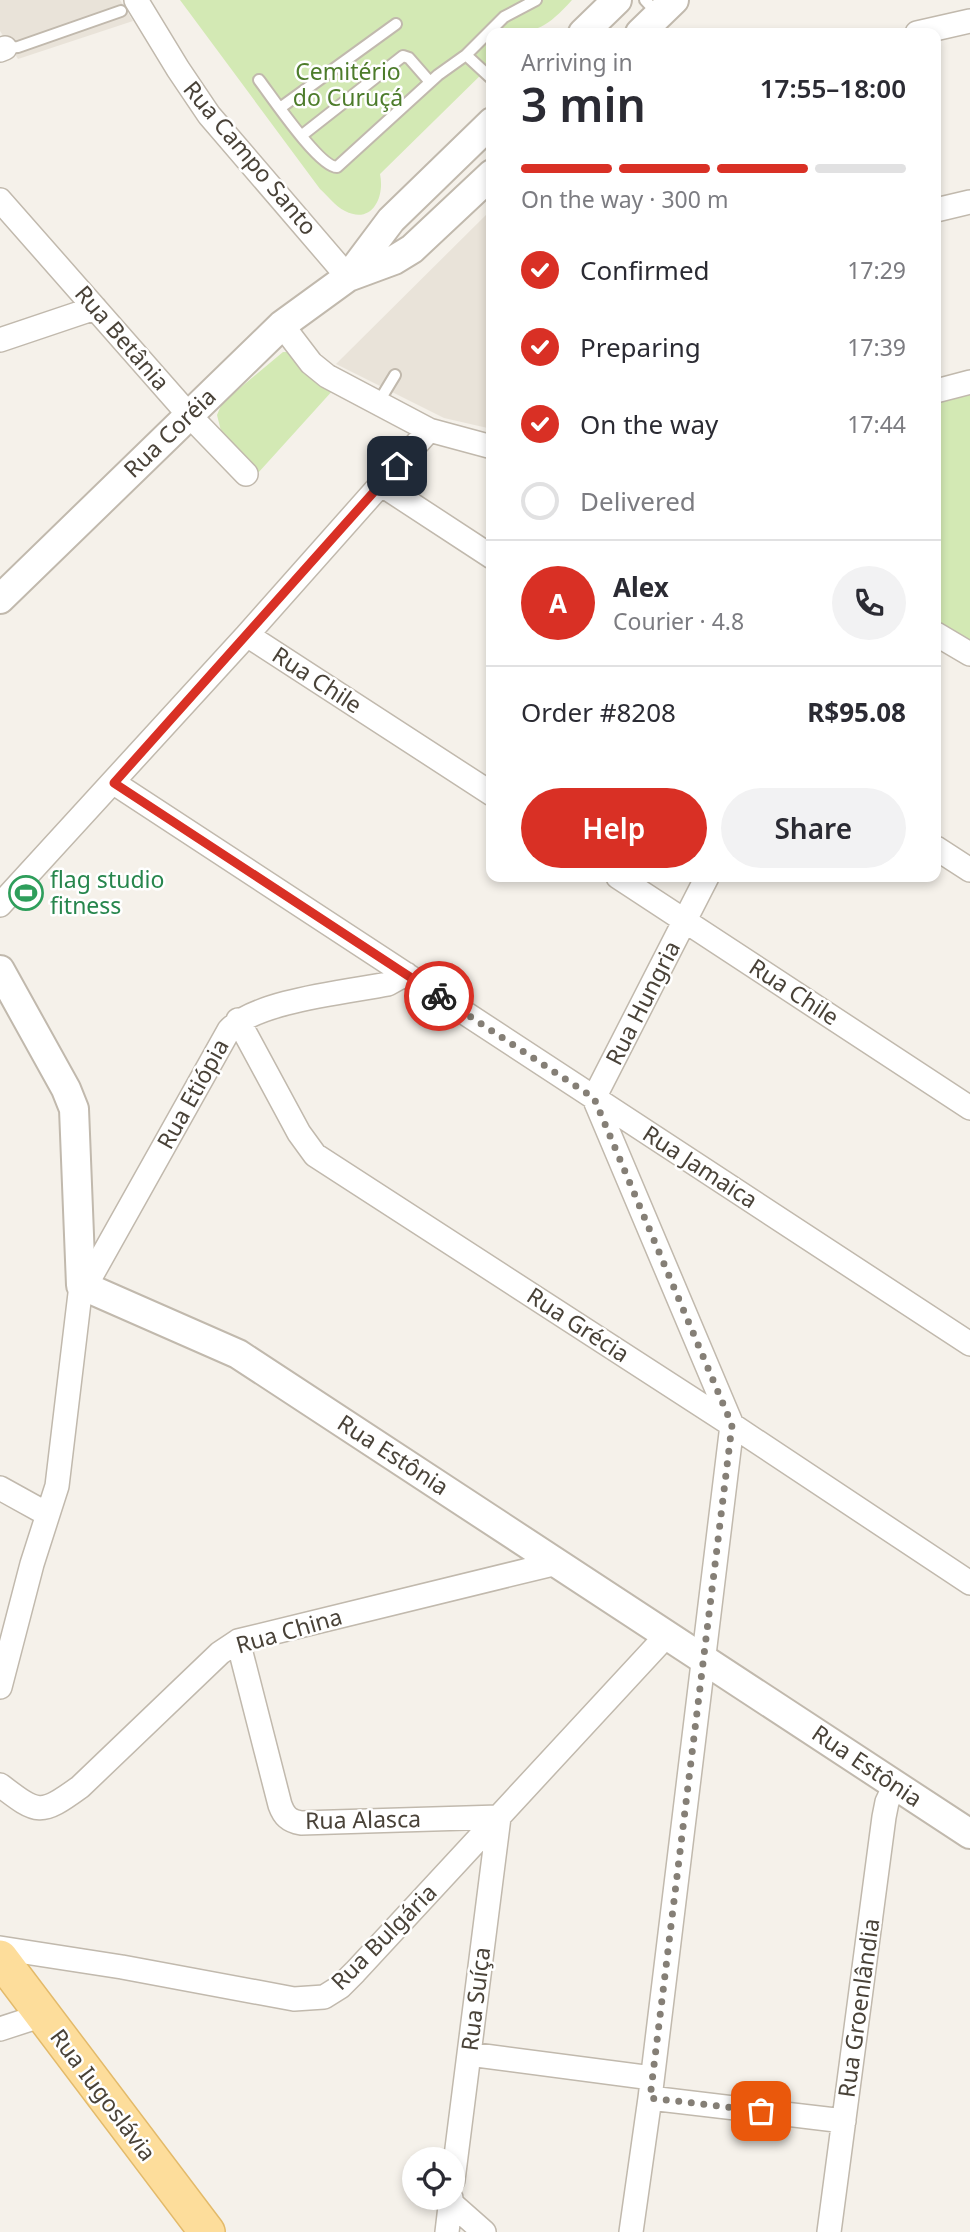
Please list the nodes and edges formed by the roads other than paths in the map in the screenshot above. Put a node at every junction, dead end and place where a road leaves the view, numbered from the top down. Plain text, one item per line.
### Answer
1 (536, 0) edge
2 (617, 0) edge
3 (129, 6) edge
4 (970, 21) edge
5 (396, 24) dead end
6 (493, 28) edge
7 (594, 28) edge
8 (940, 28) edge
9 (486, 35) edge
10 (2, 49) edge
11 (466, 55) junction
12 (486, 73) edge
13 (259, 80) dead end
14 (430, 82) junction
15 (280, 108) junction
16 (486, 128) edge
17 (301, 136) junction
18 (486, 180) edge
19 (0, 201) edge
20 (970, 202) edge
21 (941, 209) edge
22 (348, 277) junction
23 (95, 308) junction
24 (282, 325) junction
25 (0, 340) edge
26 (395, 375) dead end
27 (970, 382) edge
28 (941, 390) edge
29 (378, 403) junction
30 (189, 415) junction
31 (429, 430) junction
32 (486, 445) edge
33 (246, 474) dead end
34 (382, 485) junction
35 (486, 553) edge
36 (0, 599) edge
37 (247, 635) junction
38 (941, 637) edge
39 (970, 654) edge
40 (114, 783) junction
41 (486, 790) edge
42 (941, 851) edge
43 (970, 870) edge
44 (626, 882) edge
45 (704, 882) edge
46 (0, 905) edge
47 (684, 920) junction
48 (0, 970) edge
49 (405, 974) junction
50 (238, 1020) junction
51 (594, 1098) junction
52 (970, 1108) edge
53 (83, 1286) junction
54 (970, 1344) edge
55 (732, 1425) junction
56 (0, 1488) edge
57 (47, 1514) junction
58 (557, 1563) junction
59 (970, 1584) edge
60 (667, 1635) junction
61 (238, 1641) junction
62 (704, 1660) junction
63 (0, 1687) edge
64 (0, 1785) edge
65 (895, 1785) junction
66 (499, 1817) junction
67 (970, 1834) edge
68 (0, 1948) edge
69 (0, 1958) edge
70 (43, 2015) junction
71 (0, 2029) edge
72 (469, 2054) junction
73 (651, 2088) junction
74 (844, 2121) junction
75 (458, 2147) edge
76 (465, 2209) edge
77 (450, 2210) edge
78 (207, 2232) edge
79 (447, 2232) edge
80 (484, 2232) edge
81 (631, 2232) edge
82 (829, 2232) edge

1 - 6 lane
2 - 7 street
3 - 10 lane
3 - 22 street, Rua Campo Santo
4 - 8 street
5 - 15 lane
9 - 11 lane
11 - 12 lane
11 - 14 lane
13 - 15 lane
14 - 17 lane
14 - 17 lane
15 - 17 lane
16 - 22 street, Rua Coréia
18 - 22 street, Rua Coréia
19 - 23 street, Rua Betânia
20 - 21 street
22 - 24 street, Rua Coréia
23 - 25 street
23 - 30 street, Rua Betânia
24 - 29 street
24 - 30 street, Rua Coréia
26 - 29 lane
27 - 28 street
29 - 31 street
30 - 33 street, Rua Betânia
30 - 36 street, Rua Coréia
31 - 32 street
31 - 34 street
34 - 35 street
34 - 37 street
37 - 40 street
37 - 41 street, Rua Chile
38 - 39 street
40 - 46 street
40 - 49 street, Rua Jamaica
42 - 43 street
44 - 47 street, Rua Chile
45 - 47 street, Rua Hungria
47 - 51 street, Rua Hungria
47 - 52 street, Rua Chile
48 - 53 street
49 - 50 street, Rua Etiópia
49 - 51 street, Rua Jamaica
50 - 53 street, Rua Etiópia
50 - 55 street, Rua Grécia
51 - 54 street, Rua Jamaica
51 - 55 street
53 - 57 street, Rua Etiópia
53 - 58 street, Rua Estônia
55 - 59 street, Rua Grécia
55 - 62 street
56 - 57 street
57 - 63 street, Rua Etiópia
58 - 60 street, Rua Estônia
58 - 61 street, Rua China
60 - 62 street, Rua Estônia
60 - 66 street, Rua Bulgária
61 - 64 street, Rua China
61 - 66 street, Rua Alasca
62 - 65 street, Rua Estônia
62 - 73 street
65 - 67 street, Rua Estônia
65 - 74 street, Rua Groenlândia
66 - 68 street, Rua Bulgária
66 - 72 street, Rua Suíça
69 - 70 main road, Rua Iugoslávia
70 - 71 street
70 - 78 main road, Rua Iugoslávia
72 - 73 street
72 - 75 street, Rua Suíça
73 - 74 street
73 - 81 street
74 - 82 street, Rua Groenlândia
76 - 80 street
77 - 79 street, Rua Suíça

